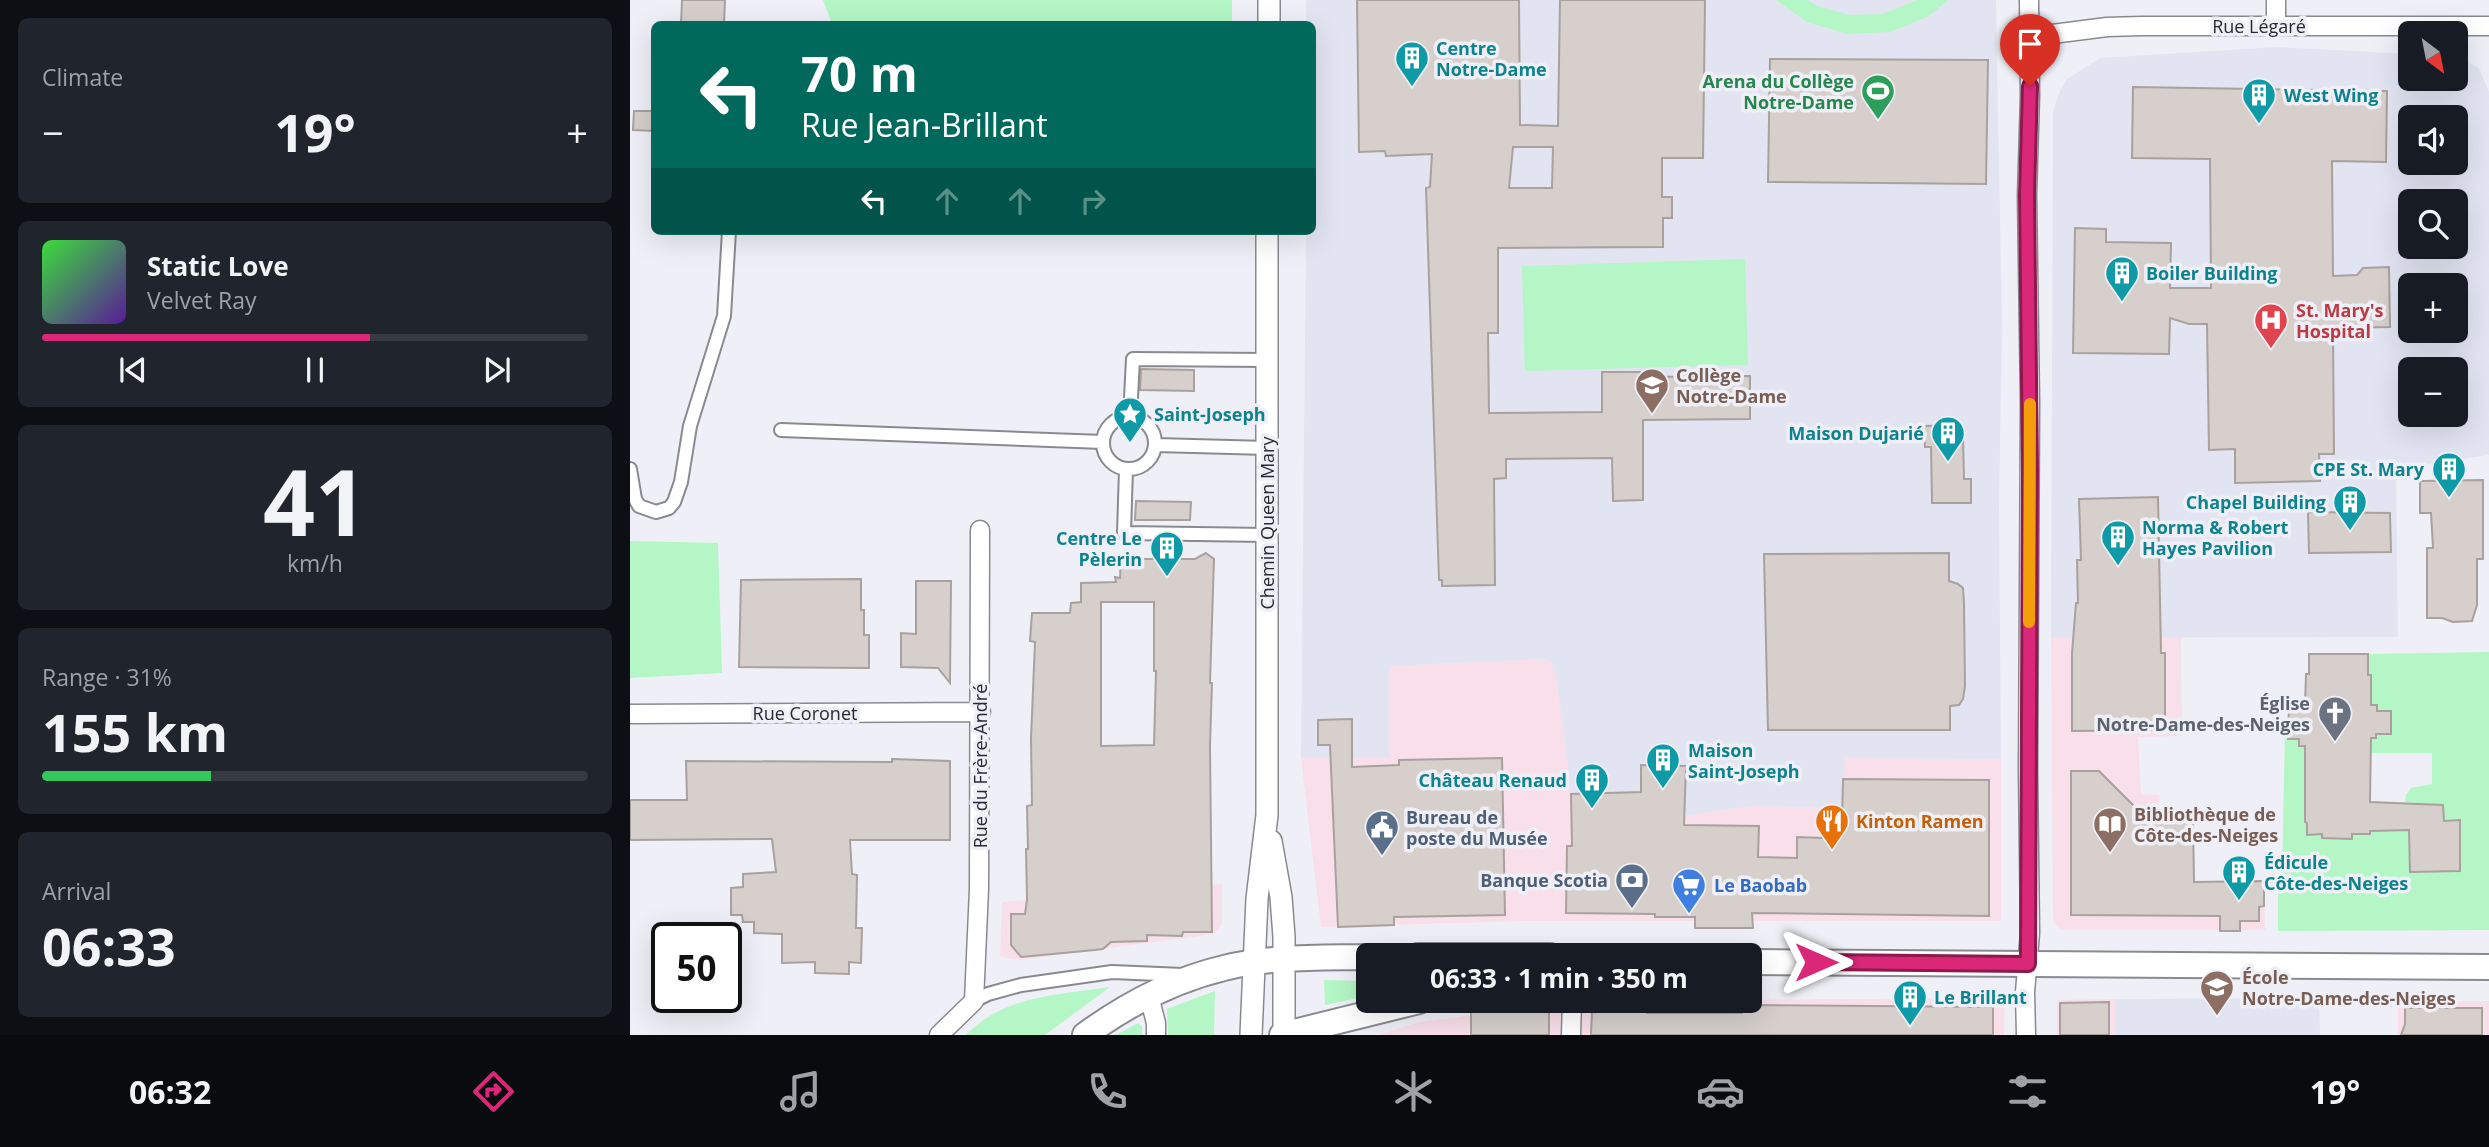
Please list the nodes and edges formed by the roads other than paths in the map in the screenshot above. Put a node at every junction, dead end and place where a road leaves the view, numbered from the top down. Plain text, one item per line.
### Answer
1 (1269, 0) edge
2 (2029, 0) edge
3 (2276, 0) edge
4 (1269, 21) edge
5 (2276, 26) junction
6 (2489, 26) edge
7 (2029, 37) junction
8 (729, 235) edge
9 (1267, 235) edge
10 (1267, 360) junction
11 (1130, 416) junction
12 (781, 430) dead end
13 (1103, 442) junction
14 (1156, 445) junction
15 (1267, 448) junction
16 (630, 469) edge
17 (1126, 469) junction
18 (980, 530) dead end
19 (1267, 535) junction
20 (981, 712) junction
21 (630, 714) edge
22 (1267, 815) junction
23 (1356, 957) edge
24 (1284, 959) junction
25 (1255, 962) junction
26 (1762, 962) edge
27 (2028, 964) junction
28 (2489, 967) edge
29 (1198, 976) junction
30 (1149, 996) junction
31 (974, 1001) junction
32 (1371, 1013) edge
33 (1572, 1013) edge
34 (939, 1035) edge
35 (1085, 1035) edge
36 (1156, 1035) edge
37 (1251, 1035) edge
38 (1284, 1035) edge
39 (1571, 1035) edge
40 (2026, 1035) edge

1 - 4 street
2 - 7 street
3 - 5 street
5 - 6 street, Rue Légaré
5 - 7 street, Rue Légaré
7 - 27 street
8 - 16 street
9 - 10 street, Chemin Queen Mary
10 - 11 street
10 - 15 street, Chemin Queen Mary
11 - 13 street
11 - 14 street
12 - 13 street
13 - 17 street
14 - 15 street
14 - 17 street
15 - 19 street, Chemin Queen Mary
17 - 19 street
18 - 20 street, Rue du Frère-André
19 - 22 street, Chemin Queen Mary
20 - 21 street, Rue Coronet
20 - 31 street, Rue du Frère-André
22 - 24 street, Chemin Queen Mary
22 - 25 street, Chemin Queen Mary
23 - 24 main road
24 - 25 main road
24 - 38 street, Chemin Queen Mary
25 - 29 main road
25 - 37 street, Chemin Queen Mary
26 - 27 main road
27 - 28 main road
27 - 40 street
29 - 30 main road
29 - 31 street
30 - 35 main road
30 - 36 street
31 - 34 street
32 - 38 main road
33 - 39 street

